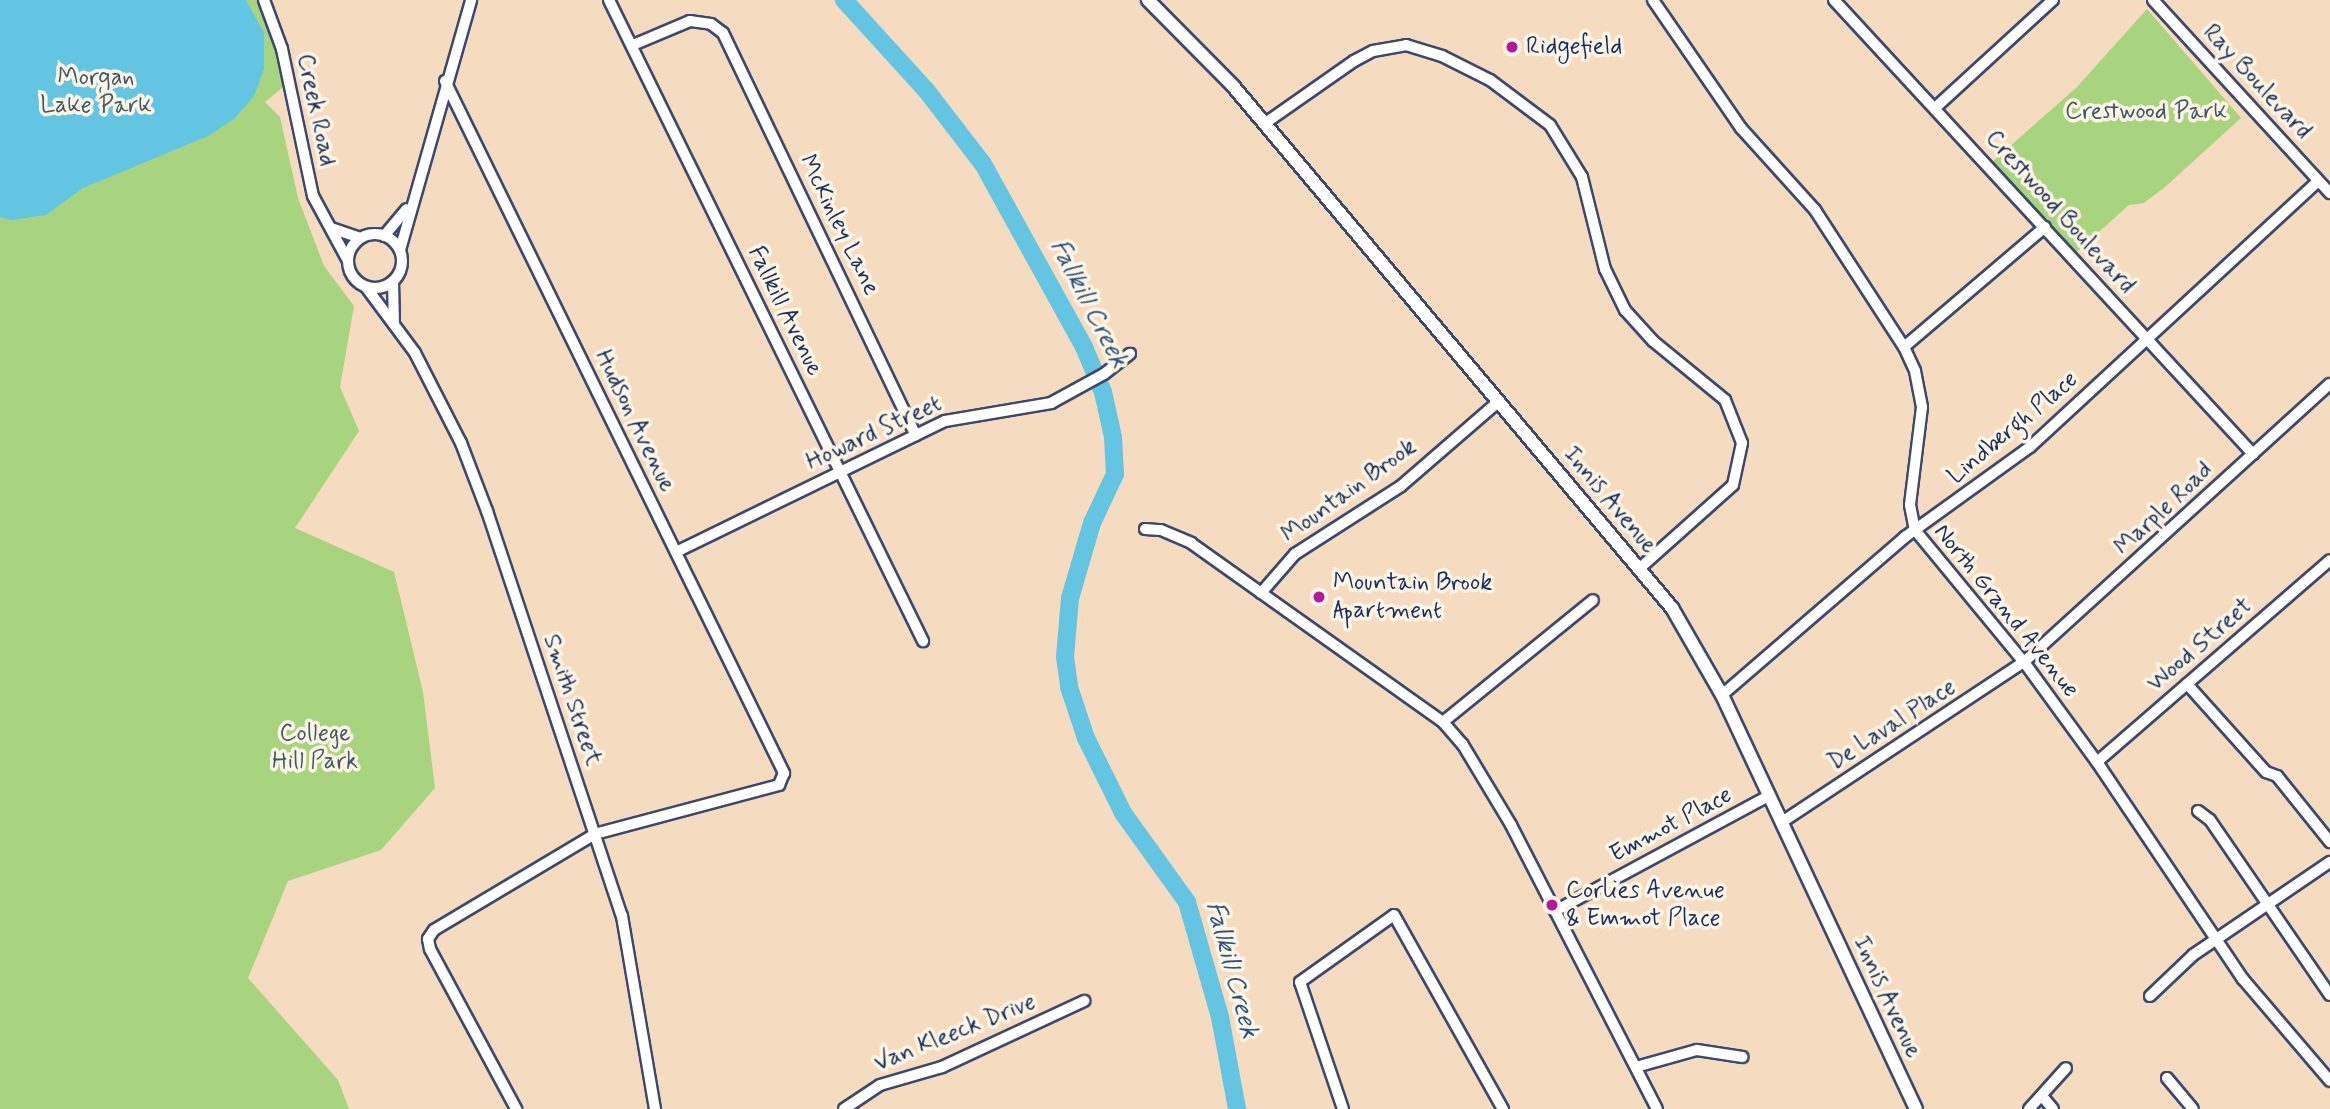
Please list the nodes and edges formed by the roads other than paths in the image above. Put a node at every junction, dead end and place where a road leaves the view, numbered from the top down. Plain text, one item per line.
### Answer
1 (264, 0) edge
2 (471, 0) edge
3 (610, 0) edge
4 (1148, 0) edge
5 (1653, 0) edge
6 (1834, 0) edge
7 (2053, 0) edge
8 (2153, 0) edge
9 (633, 45) junction
10 (445, 81) junction
11 (1935, 108) junction
12 (1264, 124) junction
13 (2318, 181) junction
14 (2330, 193) edge
15 (410, 206) junction
16 (330, 227) junction
17 (2045, 227) junction
18 (384, 236) junction
19 (360, 239) junction
20 (400, 250) junction
21 (348, 259) junction
22 (393, 281) junction
23 (366, 287) junction
24 (394, 324) junction
25 (2147, 339) junction
26 (1904, 347) junction
27 (1130, 354) dead end
28 (2330, 384) edge
29 (1499, 401) junction
30 (916, 435) junction
31 (2253, 454) junction
32 (840, 470) junction
33 (1144, 529) dead end
34 (1915, 530) junction
35 (676, 552) junction
36 (2330, 560) edge
37 (1640, 568) junction
38 (1261, 593) junction
39 (1593, 600) dead end
40 (923, 640) dead end
41 (2024, 662) junction
42 (2187, 684) junction
43 (1722, 695) junction
44 (1443, 722) junction
45 (2097, 762) junction
46 (1770, 795) junction
47 (2199, 811) dead end
48 (1782, 822) junction
49 (595, 834) junction
50 (2330, 842) edge
51 (2330, 862) edge
52 (2266, 905) junction
53 (1555, 911) junction
54 (2216, 938) junction
55 (2330, 995) edge
56 (2150, 996) dead end
57 (1084, 1001) dead end
58 (1742, 1057) dead end
59 (1636, 1068) junction
60 (2066, 1069) dead end
61 (2167, 1077) dead end
62 (2330, 1081) edge
63 (2042, 1096) junction
64 (516, 1109) edge
65 (655, 1109) edge
66 (845, 1109) edge
67 (1343, 1109) edge
68 (1503, 1109) edge
69 (1657, 1109) edge
70 (1916, 1109) edge
71 (2029, 1109) edge
72 (2053, 1109) edge
73 (2193, 1109) edge

1 - 16 street, Creek Road
2 - 10 street
3 - 9 street, Fallkill Avenue
4 - 12 main road, Innis Avenue
5 - 26 street, North Grand Avenue
6 - 11 street, Crestwood Boulevard
7 - 11 street
8 - 13 street, Ray Boulevard
9 - 30 street, McKinley Lane
9 - 32 street, Fallkill Avenue
10 - 15 street
10 - 35 street, Hudson Avenue
11 - 17 street, Crestwood Boulevard
12 - 29 main road, Innis Avenue
12 - 37 street
13 - 14 street, Ray Boulevard
13 - 25 street, Lindbergh Place
15 - 18 street
15 - 20 street
16 - 19 street
16 - 21 street, Creek Road
17 - 25 street, Crestwood Boulevard
17 - 26 street
18 - 19 street
18 - 20 street
19 - 21 street
20 - 22 street
21 - 23 street
22 - 23 street
22 - 24 street
23 - 24 street, Smith Street
24 - 49 street, Smith Street
25 - 31 street, Crestwood Boulevard
25 - 34 street, Lindbergh Place
26 - 34 street, North Grand Avenue
27 - 30 street, Howard Street
28 - 31 street, Marple Road
29 - 37 main road, Innis Avenue
29 - 38 street, Mountain Brook
30 - 32 street, Howard Street
31 - 41 street, Marple Road
32 - 35 street, Howard Street
32 - 40 street, Fallkill Avenue
33 - 38 street
34 - 41 street, North Grand Avenue
34 - 43 street, Lindbergh Place
35 - 49 street, Hudson Avenue
36 - 42 street, Wood Street
37 - 43 main road, Innis Avenue
38 - 44 street
39 - 44 street
41 - 45 street, North Grand Avenue
41 - 48 street, De Laval Place
42 - 45 street, Wood Street
42 - 50 street
43 - 46 main road, Innis Avenue
44 - 53 street
45 - 54 street, North Grand Avenue
46 - 48 main road, Innis Avenue
46 - 53 street, Emmot Place
47 - 52 street
48 - 70 main road, Innis Avenue
49 - 64 street
49 - 65 street, Smith Street
51 - 52 street
52 - 54 street
52 - 55 street
53 - 59 street
54 - 56 street
54 - 62 street, North Grand Avenue
57 - 66 street, Van Kleeck Drive
58 - 59 street
59 - 69 street
60 - 63 street
61 - 73 street
63 - 71 street
63 - 72 street
67 - 68 street

